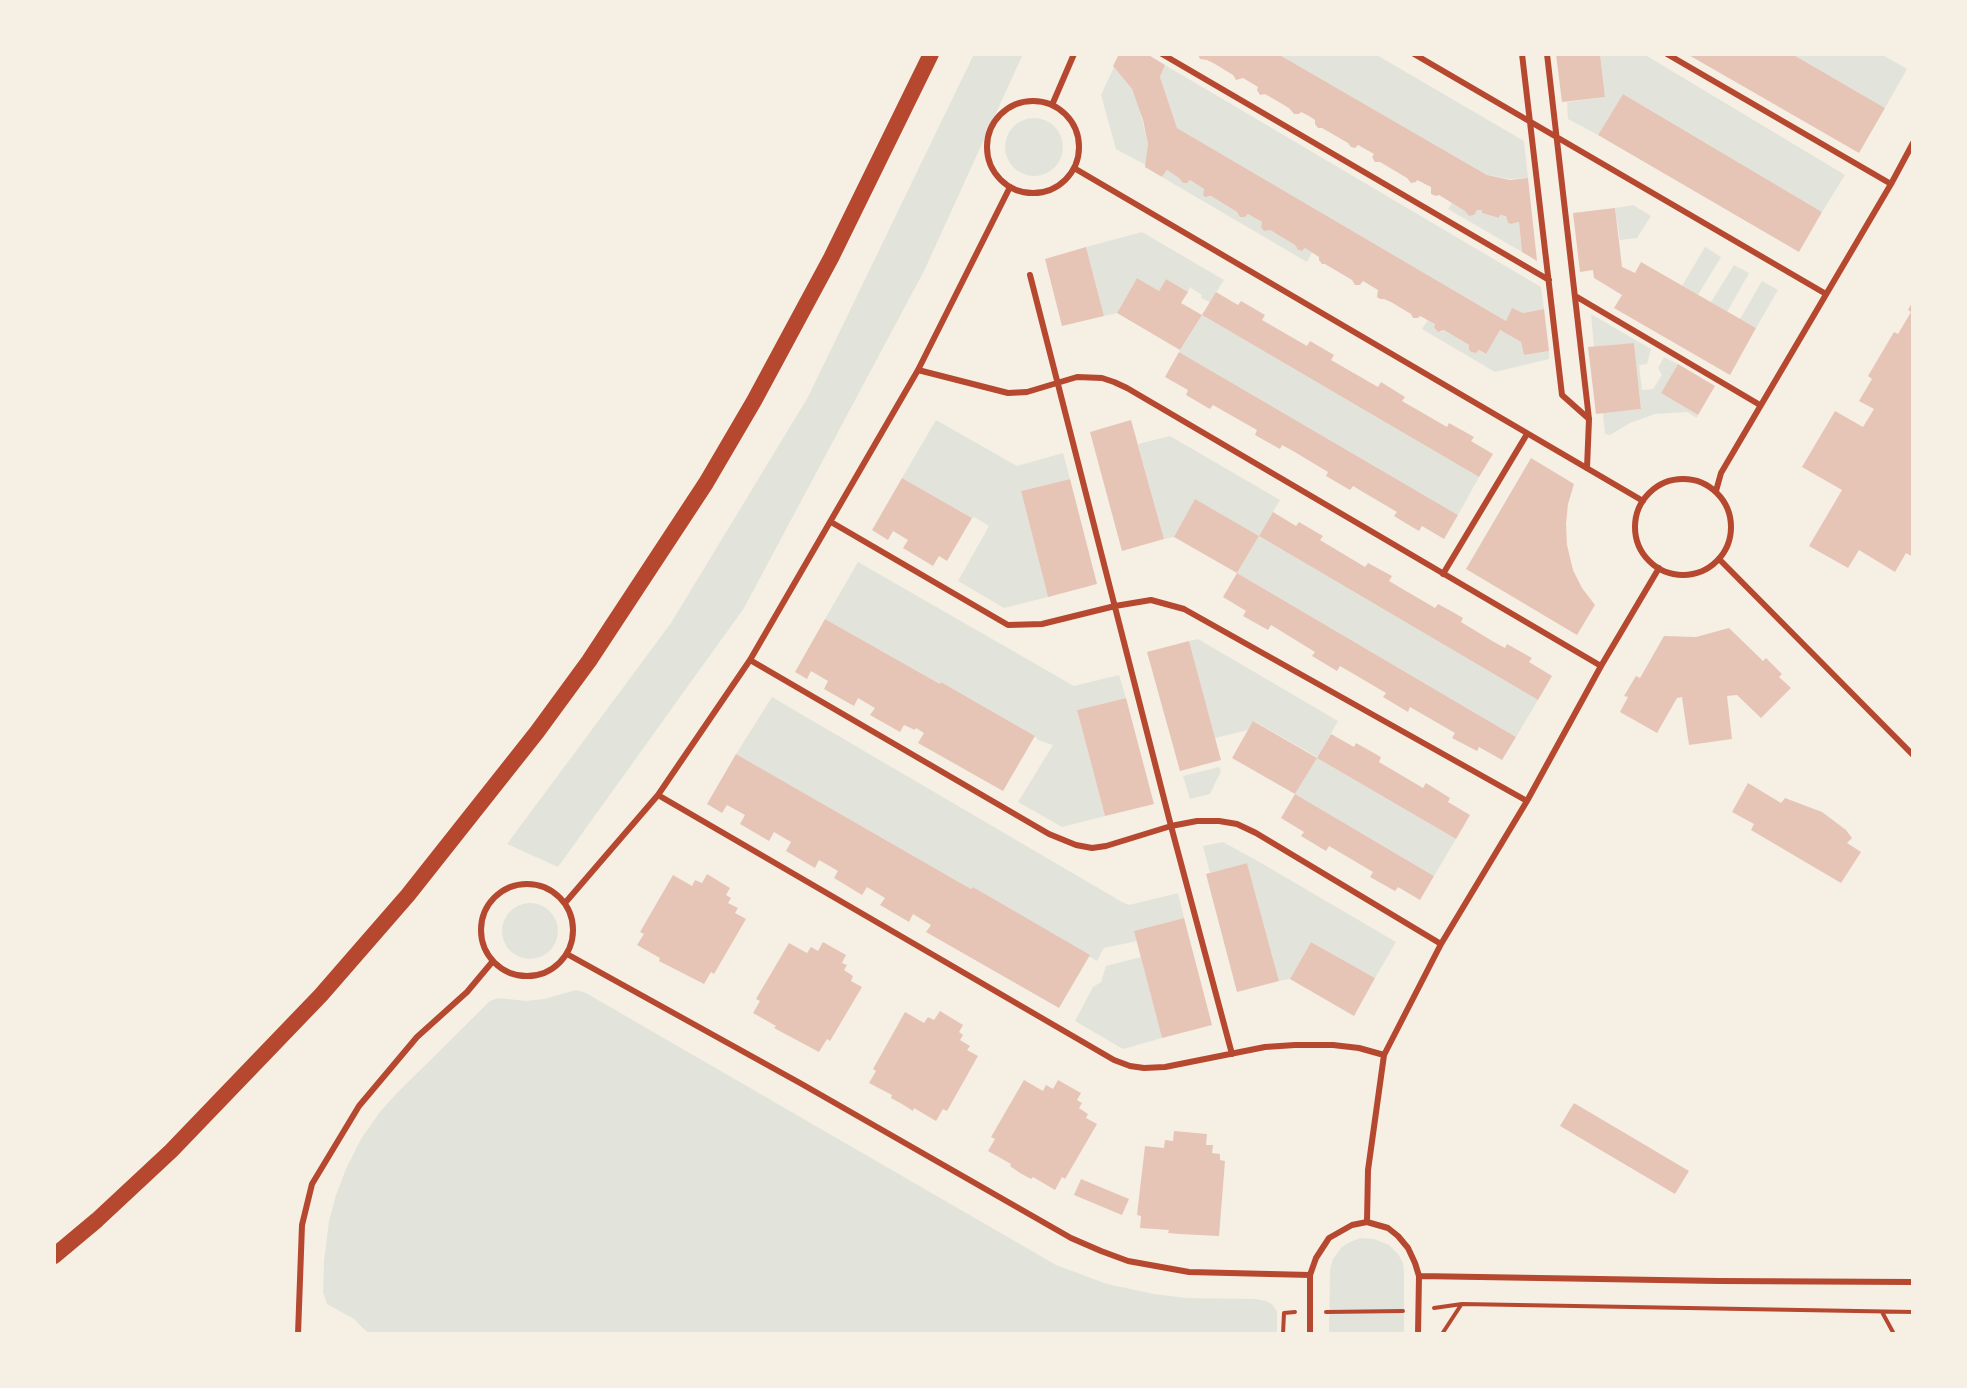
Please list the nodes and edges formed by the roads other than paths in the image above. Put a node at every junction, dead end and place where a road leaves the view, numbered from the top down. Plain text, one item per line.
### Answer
1 (931, 54) edge
2 (1074, 54) edge
3 (1162, 54) edge
4 (1414, 54) edge
5 (1522, 54) edge
6 (1547, 54) edge
7 (1667, 54) edge
8 (1052, 105) junction
9 (1529, 122) junction
10 (1557, 138) junction
11 (1913, 143) edge
12 (1074, 168) junction
13 (1891, 184) junction
14 (1010, 188) junction
15 (1030, 275) dead end
16 (1549, 279) junction
17 (1826, 294) junction
18 (1577, 297) junction
19 (918, 370) junction
20 (1058, 382) junction
21 (1761, 405) junction
22 (1589, 419) junction
23 (1527, 434) junction
24 (1587, 468) junction
25 (1716, 491) junction
26 (1643, 501) junction
27 (831, 522) junction
28 (1719, 559) junction
29 (1659, 568) junction
30 (1443, 574) junction
31 (1115, 606) junction
32 (750, 660) junction
33 (1600, 666) junction
34 (1913, 755) edge
35 (658, 795) junction
36 (1527, 801) junction
37 (1171, 826) junction
38 (565, 903) junction
39 (1441, 944) junction
40 (567, 954) junction
41 (493, 961) junction
42 (1232, 1054) junction
43 (1384, 1055) junction
44 (1367, 1222) junction
45 (54, 1256) edge
46 (1310, 1275) junction
47 (1419, 1276) junction
48 (1913, 1281) edge
49 (298, 1334) edge
50 (1310, 1334) edge
51 (1418, 1334) edge

1 - 45 highway
2 - 8 street
3 - 16 street
4 - 9 street
5 - 9 street
6 - 10 street
7 - 13 street
8 - 12 street
8 - 14 street
9 - 10 street
9 - 16 street
10 - 17 street
10 - 18 street
11 - 13 street
12 - 14 street
12 - 23 street
13 - 17 street
14 - 19 street
15 - 20 street
16 - 22 street
17 - 21 street
18 - 21 street
18 - 22 street
19 - 20 street
19 - 27 street
20 - 30 street
20 - 31 street
21 - 25 street
22 - 24 street
23 - 24 street
23 - 30 street
24 - 26 street
25 - 26 street
25 - 28 street
26 - 29 street
27 - 31 street
27 - 32 street
28 - 29 street
28 - 34 street
29 - 33 street
30 - 33 street
31 - 36 street
31 - 37 street
32 - 35 street
32 - 37 street
33 - 36 street
35 - 38 street
35 - 42 street
36 - 39 street
37 - 39 street
37 - 42 street
38 - 40 street
38 - 41 street
39 - 43 street
40 - 41 street
40 - 46 street
41 - 49 street
42 - 43 street
43 - 44 street
44 - 46 street
44 - 47 street
46 - 50 street
47 - 48 street
47 - 51 street

